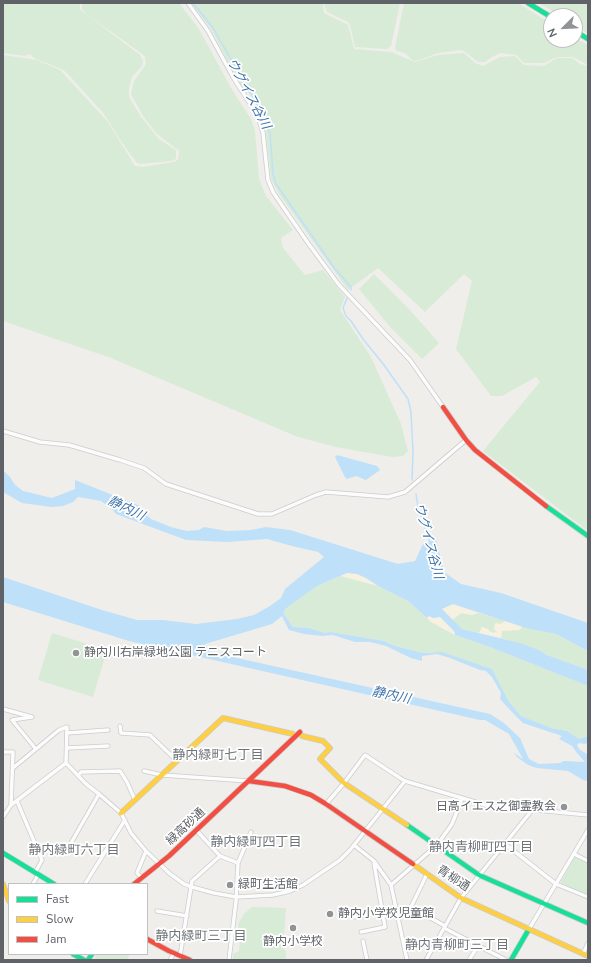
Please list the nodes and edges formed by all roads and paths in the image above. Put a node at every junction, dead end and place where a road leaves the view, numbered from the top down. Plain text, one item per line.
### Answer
1 (188, 3) edge
2 (528, 3) edge
3 (543, 12) edge
4 (443, 407) joint
5 (3, 431) edge
6 (466, 440) junction
7 (588, 536) edge
8 (3, 709) edge
9 (120, 726) dead end
10 (108, 730) dead end
11 (67, 733) junction
12 (293, 734) dead end
13 (108, 746) dead end
14 (35, 748) junction
15 (67, 748) junction
16 (3, 752) edge
17 (177, 761) junction
18 (66, 762) junction
19 (13, 768) junction
20 (144, 771) dead end
21 (162, 775) junction
22 (78, 776) junction
23 (249, 781) junction
24 (405, 781) junction
25 (344, 783) junction
26 (99, 794) junction
27 (462, 799) junction
28 (135, 800) junction
29 (17, 801) junction
30 (326, 804) junction
31 (11, 805) junction
32 (533, 809) junction
33 (383, 810) junction
34 (121, 814) junction
35 (588, 815) edge
36 (3, 817) edge
37 (125, 820) junction
38 (588, 830) edge
39 (197, 831) junction
40 (365, 831) junction
41 (251, 832) dead end
42 (71, 843) dead end
43 (505, 844) junction
44 (354, 845) junction
45 (437, 845) junction
46 (146, 852) junction
47 (3, 853) edge
48 (574, 854) junction
49 (220, 856) junction
50 (374, 861) junction
51 (588, 861) edge
52 (238, 863) junction
53 (159, 864) junction
54 (414, 866) junction
55 (37, 874) junction
56 (427, 874) junction
57 (479, 876) junction
58 (141, 877) junction
59 (33, 883) edge
60 (52, 883) edge
61 (86, 883) edge
62 (135, 883) edge
63 (3, 884) edge
64 (556, 884) junction
65 (391, 885) junction
66 (192, 887) junction
67 (4, 894) edge
68 (236, 897) junction
69 (588, 897) edge
70 (461, 898) junction
71 (544, 904) junction
72 (411, 907) junction
73 (397, 910) junction
74 (157, 911) dead end
75 (382, 912) junction
76 (187, 916) junction
77 (354, 917) dead end
78 (588, 923) edge
79 (444, 927) junction
80 (529, 929) junction
81 (361, 932) dead end
82 (148, 940) edge
83 (363, 941) dead end
84 (588, 943) edge
85 (478, 946) junction
86 (174, 953) junction
87 (75, 955) edge
88 (180, 956) junction
89 (582, 956) junction
90 (588, 956) edge
91 (84, 960) edge
92 (170, 960) edge
93 (190, 960) edge
94 (229, 960) edge
95 (367, 960) edge
96 (407, 960) edge
97 (426, 960) edge
98 (469, 960) edge
99 (506, 960) edge
100 (511, 960) edge

1 - 4 street
2 - 3 street
4 - 6 street
5 - 6 street
6 - 7 street
8 - 14 street
9 - 17 street
10 - 11 street
11 - 14 street
11 - 15 street
12 - 17 street
13 - 15 street
14 - 19 street
15 - 18 street
16 - 19 street
17 - 21 street
18 - 22 street
18 - 29 street
19 - 31 street
20 - 21 street
21 - 23 street
21 - 28 street
22 - 26 street
22 - 28 street
23 - 25 street, 緑高砂通
23 - 30 street, 青柳通
23 - 39 street, 緑高砂通
24 - 25 street
24 - 27 street
24 - 33 street
25 - 30 street
25 - 33 street
26 - 34 street
26 - 42 street
27 - 32 street
27 - 45 street
28 - 34 street
29 - 31 street
29 - 55 street
30 - 40 street, 青柳通
31 - 36 street
32 - 35 street
32 - 43 street
33 - 40 street
33 - 45 street
34 - 37 street
37 - 46 street
37 - 61 street
38 - 48 street
39 - 49 street
39 - 53 street, 緑高砂通
40 - 44 street
40 - 54 street, 青柳通
41 - 52 street
43 - 57 street
43 - 64 street
44 - 50 street
44 - 68 street
45 - 54 street
45 - 57 street
46 - 53 street
46 - 58 street
47 - 55 street
48 - 51 street
48 - 64 street
49 - 52 street
49 - 66 street
50 - 65 street
50 - 75 street
52 - 68 street
53 - 58 street, 緑高砂通
53 - 66 street
54 - 56 street, 青柳通
54 - 65 street
55 - 59 street
55 - 60 street
56 - 70 street, 青柳通
56 - 72 street
57 - 70 street
57 - 71 street
58 - 62 street, 緑高砂通
63 - 67 street
64 - 69 street
64 - 71 street
65 - 73 street
66 - 68 street
66 - 76 street
68 - 94 street
70 - 79 street
70 - 80 street, 青柳通
71 - 78 street
71 - 80 street
72 - 73 street
72 - 79 street
73 - 75 street
73 - 96 street
74 - 76 street
75 - 77 street
75 - 81 street
76 - 88 street
79 - 85 street
79 - 97 street
80 - 89 street, 青柳通
80 - 100 street
82 - 86 street
83 - 95 street
84 - 89 street
85 - 98 street
85 - 99 street
86 - 88 street
86 - 92 street
87 - 91 street
88 - 93 street
89 - 90 street, 青柳通

